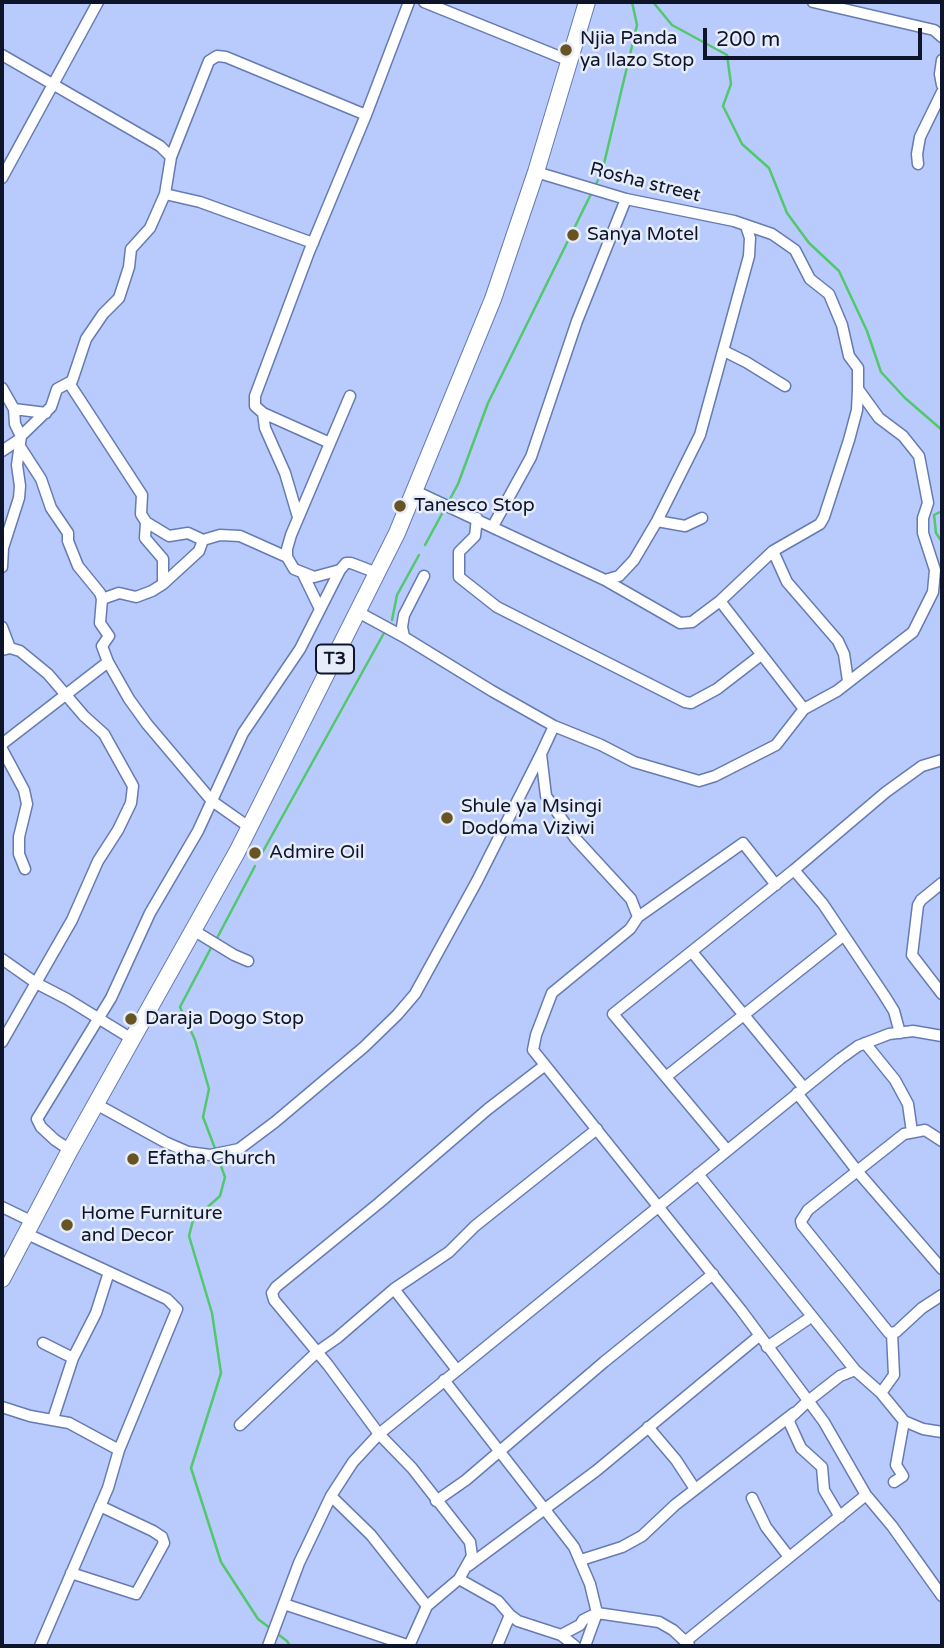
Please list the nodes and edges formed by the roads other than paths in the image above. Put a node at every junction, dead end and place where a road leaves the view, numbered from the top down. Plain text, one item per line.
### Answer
1 (98, 2) edge
2 (409, 2) edge
3 (424, 2) edge
4 (587, 2) edge
5 (813, 2) edge
6 (942, 37) edge
7 (2, 55) edge
8 (942, 60) edge
9 (570, 61) junction
10 (942, 85) edge
11 (52, 86) junction
12 (942, 92) edge
13 (366, 116) junction
14 (171, 157) junction
15 (918, 164) dead end
16 (536, 172) junction
17 (2, 178) edge
18 (165, 194) junction
19 (626, 199) junction
20 (746, 226) junction
21 (313, 243) junction
22 (724, 351) junction
23 (69, 383) junction
24 (785, 386) dead end
25 (2, 388) edge
26 (858, 389) junction
27 (350, 397) dead end
28 (14, 409) junction
29 (46, 413) junction
30 (263, 413) junction
31 (20, 440) junction
32 (330, 443) junction
33 (2, 452) edge
34 (415, 491) junction
35 (298, 517) junction
36 (477, 518) junction
37 (702, 518) dead end
38 (657, 521) junction
39 (146, 522) junction
40 (493, 526) junction
41 (203, 540) junction
42 (773, 551) junction
43 (287, 557) junction
44 (2, 567) edge
45 (340, 569) junction
46 (377, 573) junction
47 (303, 574) junction
48 (424, 576) dead end
49 (605, 580) junction
50 (163, 584) junction
51 (103, 599) junction
52 (720, 601) junction
53 (320, 609) junction
54 (358, 612) junction
55 (2, 627) edge
56 (404, 637) junction
57 (6, 649) edge
58 (761, 655) junction
59 (108, 662) junction
60 (849, 681) junction
61 (67, 695) junction
62 (804, 709) junction
63 (554, 726) junction
64 (2, 747) edge
65 (541, 754) junction
66 (942, 760) edge
67 (212, 801) junction
68 (248, 827) junction
69 (25, 869) dead end
70 (794, 870) junction
71 (942, 883) edge
72 (776, 885) junction
73 (638, 917) junction
74 (198, 934) junction
75 (843, 936) junction
76 (692, 952) junction
77 (2, 959) edge
78 (248, 961) dead end
79 (36, 983) junction
80 (942, 994) edge
81 (743, 1015) junction
82 (98, 1018) junction
83 (900, 1032) junction
84 (942, 1035) edge
85 (132, 1039) junction
86 (2, 1042) edge
87 (865, 1043) junction
88 (544, 1066) junction
89 (667, 1076) junction
90 (800, 1090) junction
91 (96, 1104) junction
92 (597, 1129) junction
93 (912, 1132) junction
94 (942, 1141) edge
95 (70, 1150) junction
96 (727, 1150) junction
97 (858, 1172) junction
98 (698, 1174) junction
99 (659, 1205) junction
100 (2, 1207) edge
101 (28, 1227) junction
102 (942, 1269) edge
103 (109, 1272) junction
104 (713, 1274) junction
105 (2, 1279) edge
106 (394, 1289) junction
107 (942, 1295) edge
108 (811, 1317) junction
109 (892, 1333) junction
110 (759, 1336) junction
111 (43, 1343) dead end
112 (767, 1347) junction
113 (317, 1352) junction
114 (73, 1358) junction
115 (457, 1370) junction
116 (855, 1370) junction
117 (444, 1380) junction
118 (881, 1392) junction
119 (808, 1401) junction
120 (2, 1407) edge
121 (794, 1413) junction
122 (53, 1419) junction
123 (904, 1421) junction
124 (240, 1425) dead end
125 (648, 1427) junction
126 (942, 1432) edge
127 (379, 1434) junction
128 (119, 1450) junction
129 (499, 1452) junction
130 (894, 1482) dead end
131 (695, 1489) junction
132 (866, 1495) junction
133 (331, 1496) junction
134 (752, 1497) dead end
135 (436, 1501) junction
136 (100, 1506) junction
137 (545, 1509) junction
138 (840, 1517) junction
139 (789, 1557) junction
140 (581, 1560) junction
141 (71, 1573) junction
142 (461, 1575) junction
143 (942, 1596) edge
144 (284, 1604) junction
145 (427, 1606) junction
146 (597, 1613) junction
147 (510, 1615) junction
148 (561, 1635) junction
149 (687, 1643) edge
150 (40, 1646) edge
151 (268, 1646) edge
152 (410, 1646) edge
153 (496, 1646) edge
154 (575, 1646) edge
155 (585, 1646) edge

1 - 11 street
2 - 13 street
3 - 9 street
4 - 9 highway, T3
5 - 6 street
7 - 11 street
8 - 10 street
9 - 16 highway, T3
11 - 14 street
11 - 17 street
12 - 15 street
13 - 14 street
13 - 21 street
14 - 18 street
16 - 19 street, Rosha street
16 - 34 highway, T3
18 - 21 street
18 - 23 street
19 - 20 street, Rosha street
19 - 40 street
20 - 22 street
20 - 26 street, Rosha street
21 - 30 street
22 - 24 street
22 - 38 street
23 - 29 street
23 - 39 street
25 - 28 street
26 - 42 street
26 - 60 street
27 - 32 street
28 - 29 street
28 - 31 street
29 - 31 street
30 - 32 street
30 - 35 street
31 - 33 street
31 - 44 street
31 - 51 street
32 - 35 street
34 - 36 street
34 - 46 highway, T3
35 - 43 street
36 - 40 street
36 - 58 street
37 - 38 street
38 - 49 street
39 - 41 street
39 - 50 street
40 - 49 street
41 - 43 street
41 - 50 street
42 - 52 street
42 - 60 street
43 - 47 street
45 - 46 street
45 - 47 street
45 - 53 street
46 - 54 highway, T3
47 - 53 street
48 - 56 street
49 - 52 street
50 - 51 street
51 - 59 street
52 - 58 street
53 - 67 street
54 - 56 street
54 - 68 highway, T3
55 - 57 street
56 - 63 street
57 - 61 street
58 - 62 street
59 - 61 street
59 - 67 street
60 - 62 street
61 - 64 street
61 - 79 street
62 - 63 street
63 - 65 street
64 - 69 street
65 - 73 street
65 - 91 street
66 - 70 street
67 - 68 street
67 - 82 street
68 - 74 highway, T3
70 - 72 street
70 - 75 street
71 - 80 street
72 - 73 street
72 - 76 street
73 - 88 street
74 - 78 street
74 - 85 highway, T3
75 - 81 street
75 - 83 street
76 - 81 street
76 - 89 street
77 - 79 street
79 - 82 street
79 - 86 street
81 - 89 street
81 - 90 street
82 - 85 street
82 - 95 street
83 - 84 street
83 - 87 street
85 - 91 highway, T3
87 - 90 street
87 - 93 street
88 - 92 street
88 - 113 street
89 - 96 street
90 - 96 street
90 - 97 street
91 - 95 highway, T3
92 - 99 street
92 - 106 street
93 - 94 street
93 - 97 street
95 - 101 highway, T3
96 - 98 street
97 - 102 street
97 - 109 street
98 - 99 street
98 - 108 street
99 - 104 street
99 - 115 street
100 - 101 street
101 - 103 street
101 - 105 highway, T3
103 - 114 street
103 - 128 street
104 - 110 street
104 - 129 street
106 - 113 street
106 - 115 street
107 - 109 street
108 - 112 street
108 - 116 street
109 - 118 street
110 - 112 street
110 - 125 street
111 - 114 street
112 - 119 street
113 - 124 street
113 - 127 street
114 - 122 street
115 - 117 street
116 - 118 street
116 - 119 street
117 - 127 street
117 - 129 street
118 - 123 street
119 - 121 street
119 - 132 street
120 - 122 street
121 - 131 street
121 - 138 street
122 - 128 street
123 - 126 street
123 - 130 street
125 - 131 street
125 - 137 street
127 - 133 street
127 - 135 street
128 - 136 street
129 - 135 street
129 - 137 street
131 - 140 street
132 - 138 street
132 - 143 street
133 - 144 street
133 - 145 street
134 - 139 street
135 - 142 street
136 - 141 street
136 - 141 street
137 - 140 street
137 - 142 street
138 - 139 street
139 - 149 street
140 - 146 street
141 - 150 street
142 - 145 street
142 - 147 street
144 - 151 street
144 - 152 street
145 - 152 street
146 - 148 street
146 - 149 street
146 - 155 street
147 - 148 street
147 - 153 street
148 - 154 street

